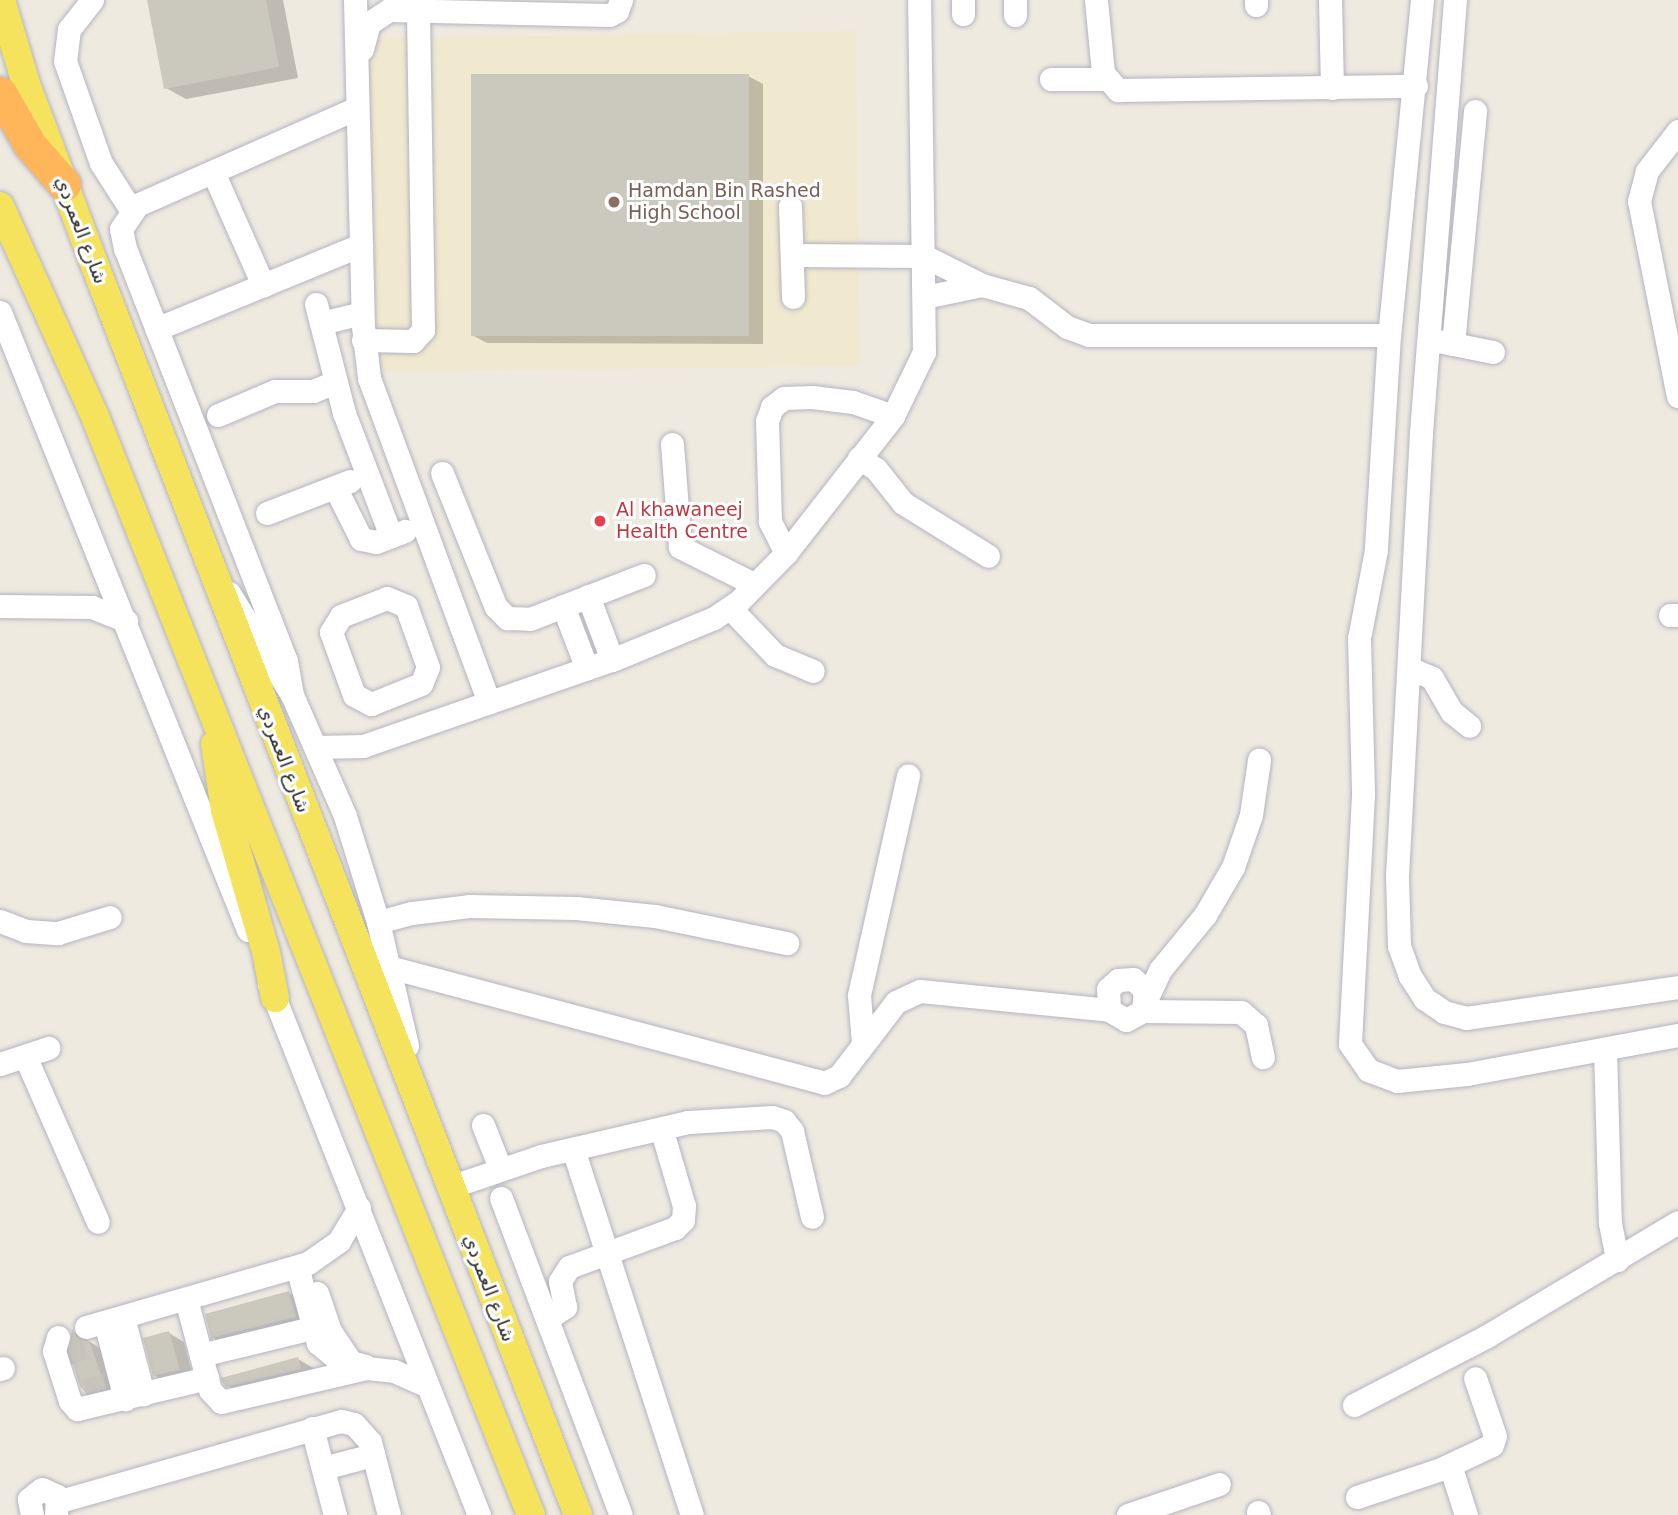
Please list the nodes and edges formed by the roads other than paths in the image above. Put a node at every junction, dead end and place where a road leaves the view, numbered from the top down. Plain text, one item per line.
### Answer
1 (1, 0) edge
2 (14, 0) edge
3 (92, 0) edge
4 (355, 0) edge
5 (621, 0) edge
6 (919, 0) edge
7 (1096, 0) edge
8 (1330, 0) edge
9 (1422, 0) edge
10 (1455, 0) edge
11 (418, 5) edge
12 (1051, 79) dead end
13 (1104, 79) junction
14 (357, 83) junction
15 (1416, 86) junction
16 (1332, 88) junction
17 (13, 89) edge
18 (357, 108) junction
19 (1475, 111) dead end
20 (1678, 131) edge
21 (213, 172) junction
22 (64, 184) joint
23 (0, 206) edge
24 (790, 206) dead end
25 (131, 210) junction
26 (361, 245) junction
27 (792, 256) junction
28 (924, 256) junction
29 (263, 285) junction
30 (982, 285) junction
31 (793, 297) dead end
32 (925, 297) junction
33 (0, 313) edge
34 (362, 313) junction
35 (156, 329) junction
36 (1389, 335) junction
37 (1428, 338) junction
38 (363, 340) junction
39 (1453, 344) junction
40 (1493, 352) dead end
41 (335, 382) junction
42 (1678, 396) edge
43 (218, 415) dead end
44 (892, 416) junction
45 (672, 444) dead end
46 (859, 458) junction
47 (442, 472) dead end
48 (366, 475) junction
49 (335, 487) junction
50 (267, 513) dead end
51 (421, 524) junction
52 (391, 536) junction
53 (786, 553) junction
54 (988, 556) dead end
55 (210, 568) junction
56 (107, 572) junction
57 (644, 575) dead end
58 (754, 584) junction
59 (588, 596) junction
60 (0, 606) edge
61 (563, 606) junction
62 (84, 607) junction
63 (731, 609) junction
64 (126, 621) junction
65 (612, 660) junction
66 (1409, 668) junction
67 (587, 669) junction
68 (813, 671) dead end
69 (292, 695) junction
70 (396, 696) junction
71 (489, 702) junction
72 (214, 716) junction
73 (1469, 726) dead end
74 (410, 728) junction
75 (317, 747) junction
76 (1259, 760) dead end
77 (908, 775) dead end
78 (110, 917) dead end
79 (0, 921) edge
80 (378, 922) junction
81 (788, 943) dead end
82 (1169, 957) junction
83 (389, 967) junction
84 (1125, 978) junction
85 (1678, 987) edge
86 (275, 998) junction
87 (1145, 1004) junction
88 (1109, 1010) junction
89 (1678, 1035) edge
90 (863, 1043) junction
91 (48, 1048) dead end
92 (1605, 1049) junction
93 (25, 1056) junction
94 (1264, 1057) dead end
95 (0, 1064) edge
96 (416, 1101) junction
97 (484, 1125) dead end
98 (661, 1128) junction
99 (573, 1149) junction
100 (500, 1168) junction
101 (450, 1187) junction
102 (502, 1198) dead end
103 (359, 1208) junction
104 (812, 1217) dead end
105 (98, 1222) dead end
106 (1678, 1222) edge
107 (607, 1253) junction
108 (1617, 1260) junction
109 (302, 1265) junction
110 (188, 1304) junction
111 (547, 1319) junction
112 (312, 1328) junction
113 (59, 1350) dead end
114 (364, 1365) junction
115 (204, 1366) junction
116 (1475, 1378) dead end
117 (428, 1386) junction
118 (108, 1391) junction
119 (1354, 1405) dead end
120 (312, 1428) junction
121 (373, 1455) junction
122 (1450, 1465) junction
123 (323, 1468) junction
124 (1219, 1485) dead end
125 (1357, 1497) dead end
126 (58, 1508) edge
127 (32, 1515) edge
128 (335, 1515) edge
129 (389, 1515) edge
130 (480, 1515) edge
131 (531, 1515) edge
132 (578, 1515) edge
133 (621, 1515) edge
134 (692, 1515) edge
135 (1128, 1515) edge
136 (1466, 1515) edge

1 - 17 main road
2 - 17 main road
3 - 25 street
4 - 14 street
5 - 11 street
6 - 28 street
7 - 13 street
8 - 16 street
9 - 15 street
10 - 37 street
11 - 14 street
11 - 38 street
12 - 13 street
13 - 16 street
14 - 18 street
15 - 16 street
15 - 36 street
17 - 22 highway
18 - 21 street
18 - 26 street
19 - 39 street
20 - 42 street
21 - 25 street
21 - 29 street
22 - 55 main road, شارع العمردي
23 - 72 main road
24 - 27 street
25 - 35 street
26 - 29 street
26 - 34 street
27 - 28 street
27 - 31 street
28 - 30 street
28 - 32 street
29 - 35 street
30 - 32 street
30 - 36 street
32 - 44 street
33 - 56 street
34 - 38 street
34 - 41 street
35 - 69 street
36 - 92 street
37 - 39 street
37 - 66 street
38 - 51 street
39 - 40 street
41 - 43 street
41 - 48 street
44 - 46 street
44 - 53 street
45 - 58 street
46 - 53 street
46 - 54 street
47 - 61 street
48 - 49 street
48 - 52 street
49 - 50 street
49 - 52 street
51 - 52 street
51 - 71 street
53 - 58 street
55 - 69 street
55 - 96 main road, شارع العمردي
56 - 62 street
56 - 64 street
57 - 59 street
58 - 63 street
59 - 61 street
59 - 65 street
60 - 62 street
61 - 67 street
62 - 64 street
63 - 65 street
63 - 68 street
64 - 86 street
65 - 67 street
66 - 73 street
66 - 85 street
67 - 71 street
69 - 75 street
70 - 70 street
70 - 74 street
71 - 74 street
72 - 86 main road
72 - 131 main road
74 - 75 street
75 - 80 street
76 - 82 street
77 - 90 street
78 - 79 street
80 - 81 street
80 - 83 street
82 - 84 street
82 - 87 street
83 - 90 street
83 - 96 street
84 - 87 street
84 - 88 street
86 - 103 street
87 - 88 street
87 - 94 street
88 - 90 street
89 - 92 street
91 - 93 street
92 - 108 street
93 - 95 street
93 - 105 street
96 - 101 main road, شارع العمردي
97 - 100 street
98 - 99 street
98 - 104 street
98 - 107 street
99 - 100 street
99 - 107 street
100 - 101 street
101 - 132 main road, شارع العمردي
102 - 111 street
103 - 109 street
103 - 117 street
106 - 108 street
107 - 111 street
107 - 134 street
108 - 119 street
109 - 110 street
109 - 112 street
109 - 114 street
110 - 115 street
110 - 118 street
111 - 133 street
112 - 114 street
112 - 115 street
113 - 118 street
114 - 115 street
114 - 117 street
115 - 118 street
116 - 122 street
117 - 130 street
120 - 121 street
120 - 123 street
120 - 126 street
121 - 123 street
121 - 129 street
122 - 125 street
122 - 136 street
123 - 128 street
124 - 135 street
126 - 127 street

